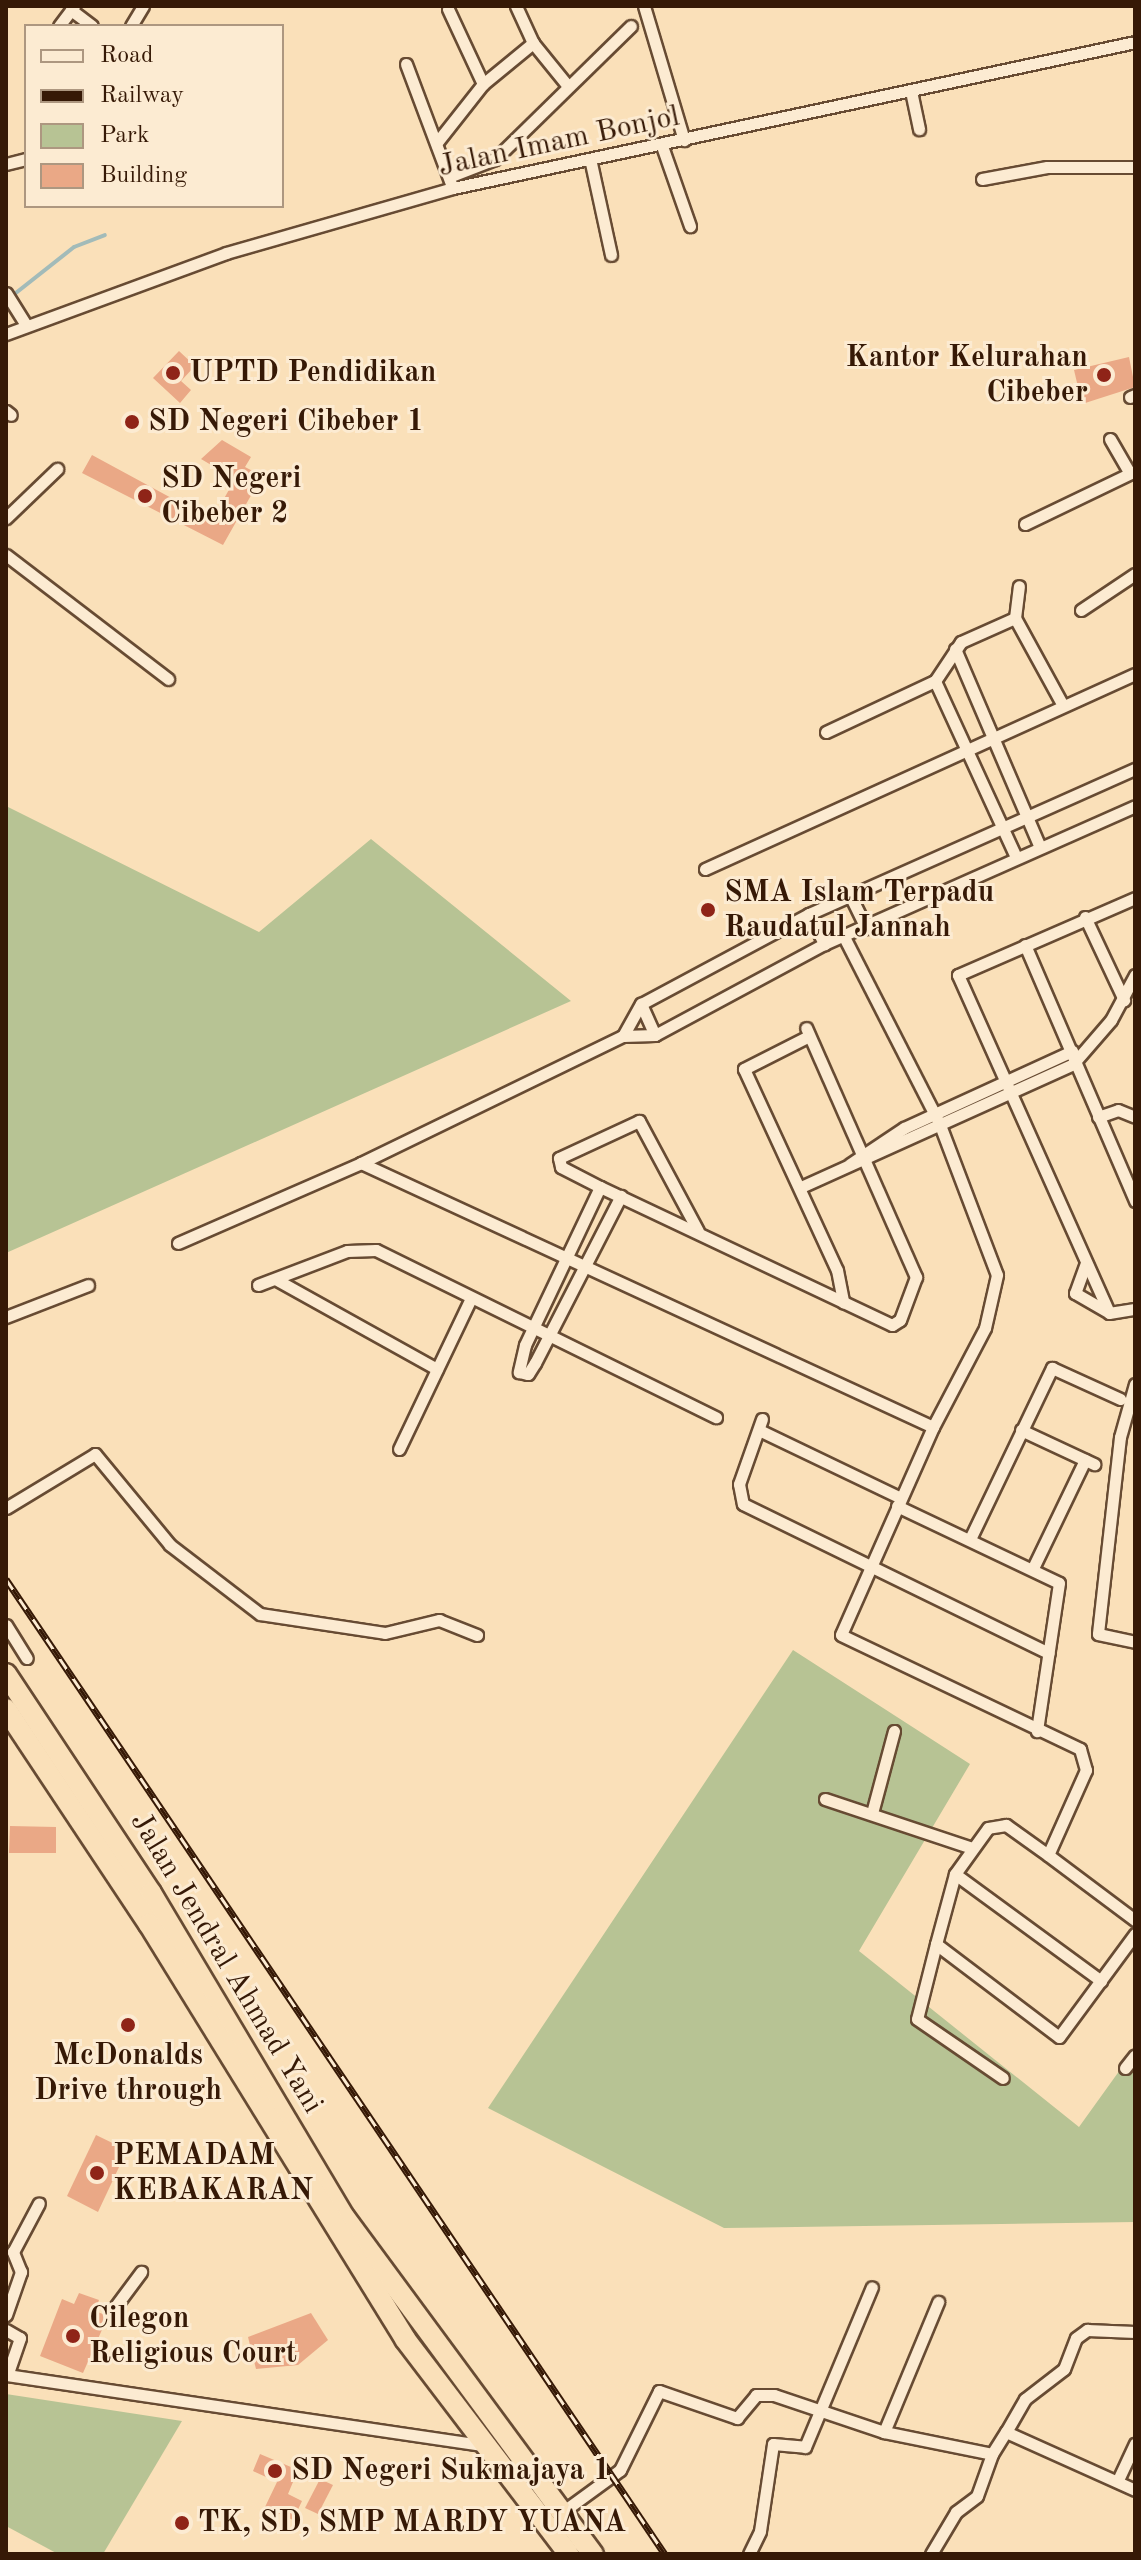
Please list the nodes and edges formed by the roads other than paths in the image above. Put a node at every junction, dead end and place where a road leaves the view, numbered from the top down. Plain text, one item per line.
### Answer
1 (143, 6) edge
2 (516, 6) edge
3 (644, 6) edge
4 (73, 8) edge
5 (448, 9) dead end
6 (61, 24) edge
7 (90, 24) edge
8 (132, 24) edge
9 (631, 26) dead end
10 (1135, 42) edge
11 (533, 43) junction
12 (406, 64) dead end
13 (483, 84) junction
14 (568, 86) junction
15 (911, 91) junction
16 (919, 129) dead end
17 (684, 140) junction
18 (438, 141) junction
19 (662, 146) junction
20 (591, 163) junction
21 (1135, 167) edge
22 (982, 179) dead end
23 (451, 182) junction
24 (690, 226) dead end
25 (611, 255) dead end
26 (9, 296) edge
27 (25, 324) junction
28 (6, 334) edge
29 (1110, 439) dead end
30 (57, 469) dead end
31 (1133, 472) edge
32 (6, 518) edge
33 (1025, 524) dead end
34 (6, 555) edge
35 (1135, 574) edge
36 (1019, 586) dead end
37 (1081, 610) dead end
38 (1015, 618) junction
39 (955, 649) junction
40 (1135, 674) edge
41 (168, 679) dead end
42 (935, 681) junction
43 (1061, 702) junction
44 (826, 732) dead end
45 (990, 734) junction
46 (966, 747) junction
47 (1135, 769) edge
48 (1135, 806) edge
49 (1024, 813) junction
50 (1000, 825) junction
51 (1039, 845) junction
52 (1016, 857) junction
53 (705, 869) dead end
54 (850, 895) junction
55 (1135, 898) edge
56 (809, 914) junction
57 (1085, 917) junction
58 (866, 928) junction
59 (845, 939) junction
60 (824, 944) junction
61 (1025, 945) junction
62 (1135, 975) edge
63 (1124, 1000) junction
64 (641, 1004) junction
65 (655, 1035) junction
66 (623, 1036) junction
67 (1071, 1058) junction
68 (1007, 1080) junction
69 (1013, 1092) junction
70 (934, 1113) junction
71 (1098, 1117) junction
72 (1135, 1117) edge
73 (940, 1125) junction
74 (863, 1149) junction
75 (870, 1162) junction
76 (361, 1163) junction
77 (850, 1164) junction
78 (600, 1187) junction
79 (801, 1187) junction
80 (621, 1196) junction
81 (1135, 1201) edge
82 (698, 1231) junction
83 (178, 1243) dead end
84 (565, 1258) junction
85 (1086, 1263) junction
86 (584, 1268) junction
87 (277, 1280) junction
88 (88, 1285) dead end
89 (258, 1285) dead end
90 (471, 1298) junction
91 (843, 1302) junction
92 (1135, 1309) edge
93 (1109, 1313) junction
94 (6, 1317) edge
95 (532, 1329) junction
96 (549, 1336) junction
97 (437, 1369) junction
98 (1135, 1384) edge
99 (1120, 1399) dead end
100 (716, 1417) dead end
101 (933, 1427) junction
102 (1021, 1430) junction
103 (399, 1449) dead end
104 (899, 1502) junction
105 (6, 1508) edge
106 (970, 1539) junction
107 (1033, 1568) junction
108 (868, 1569) junction
109 (6, 1625) edge
110 (477, 1635) dead end
111 (1135, 1642) edge
112 (1049, 1653) junction
113 (27, 1658) dead end
114 (6, 1674) edge
115 (6, 1709) edge
116 (894, 1731) dead end
117 (1037, 1731) junction
118 (825, 1799) dead end
119 (872, 1813) junction
120 (972, 1848) junction
121 (1048, 1855) junction
122 (955, 1874) junction
123 (1135, 1920) edge
124 (1135, 1934) edge
125 (936, 1944) junction
126 (1101, 1981) junction
127 (1135, 2055) edge
128 (1125, 2068) dead end
129 (1003, 2078) dead end
130 (39, 2203) dead end
131 (8, 2261) edge
132 (141, 2272) dead end
133 (872, 2287) dead end
134 (938, 2302) dead end
135 (115, 2307) dead end
136 (6, 2315) edge
137 (6, 2330) edge
138 (1135, 2332) edge
139 (6, 2374) edge
140 (823, 2412) junction
141 (884, 2432) junction
142 (1006, 2432) junction
143 (1135, 2444) edge
144 (482, 2445) junction
145 (992, 2454) junction
146 (1118, 2480) junction
147 (1135, 2490) edge
148 (561, 2513) junction
149 (569, 2554) edge
150 (593, 2554) edge
151 (749, 2554) edge
152 (931, 2554) edge

1 - 8 street
2 - 11 street
3 - 17 street
4 - 6 street
4 - 7 street
5 - 13 street
9 - 14 street
10 - 15 street, Jalan Imam Bonjol
11 - 13 street
11 - 14 street
12 - 18 street
13 - 18 street
14 - 23 street
15 - 16 street
15 - 17 street, Jalan Imam Bonjol
17 - 19 street, Jalan Imam Bonjol
18 - 23 street
19 - 20 street, Jalan Imam Bonjol
19 - 24 street
20 - 23 street, Jalan Imam Bonjol
20 - 25 street
21 - 22 street
23 - 27 street, Jalan Imam Bonjol
26 - 27 street
27 - 28 street, Jalan Imam Bonjol
29 - 31 street
30 - 32 street
31 - 33 street
34 - 41 street
35 - 37 street
36 - 38 street
38 - 39 street
38 - 43 street
39 - 42 street
39 - 45 street
40 - 43 street
42 - 44 street
42 - 46 street
43 - 45 street
45 - 46 street
45 - 49 street
46 - 50 street
46 - 53 street
47 - 49 street
48 - 51 street
49 - 50 street
49 - 51 street
50 - 52 street
50 - 54 street
51 - 52 street
52 - 58 street
54 - 56 street
54 - 58 street
55 - 57 street
56 - 60 street
56 - 64 street
57 - 61 street
57 - 63 street
58 - 59 street
59 - 60 street
59 - 70 street
60 - 65 street
61 - 67 street
61 - 68 street
62 - 63 street
63 - 67 street
64 - 65 street
64 - 66 street
65 - 66 street
66 - 76 street
67 - 68 street
67 - 69 street
67 - 71 street
68 - 69 street
68 - 70 street
69 - 73 street
69 - 85 street
70 - 73 street
70 - 74 street
71 - 72 street
71 - 81 street
73 - 75 street
73 - 101 street
74 - 75 street
74 - 77 street
74 - 79 street
75 - 77 street
75 - 91 street
76 - 83 street
76 - 84 street
77 - 79 street
78 - 80 street
78 - 82 street
78 - 84 street
79 - 91 street
80 - 82 street
80 - 86 street
82 - 91 street
84 - 86 street
84 - 95 street
85 - 93 street
85 - 93 street
86 - 96 street
86 - 101 street
87 - 89 street
87 - 90 street
87 - 97 street
88 - 94 street
90 - 95 street
90 - 97 street
92 - 93 street
95 - 96 street
95 - 96 street
96 - 100 street
97 - 103 street
98 - 111 street
99 - 102 street
101 - 104 street
102 - 106 street
102 - 107 street
104 - 106 street
104 - 108 street
104 - 108 street
105 - 110 street
106 - 107 street
107 - 112 street
108 - 112 street
108 - 117 street
109 - 113 street
112 - 117 street
114 - 148 highway, Jalan Jendral Ahmad Yani
115 - 144 highway, Jalan Jendral Ahmad Yani
116 - 119 street
117 - 121 street
118 - 119 street
119 - 120 street
120 - 121 street
120 - 122 street
121 - 123 street
122 - 125 street
122 - 126 street
124 - 126 street
125 - 126 street
125 - 129 street
127 - 128 street
130 - 131 street
131 - 136 street
132 - 135 street
133 - 140 street
134 - 141 street
137 - 139 street
138 - 142 street
139 - 144 street
140 - 141 street
140 - 148 street
140 - 151 street
141 - 145 street
142 - 145 street
142 - 146 street
143 - 146 street
144 - 149 highway, Jalan Jendral Ahmad Yani
145 - 152 street
146 - 147 street
148 - 150 highway, Jalan Jendral Ahmad Yani

